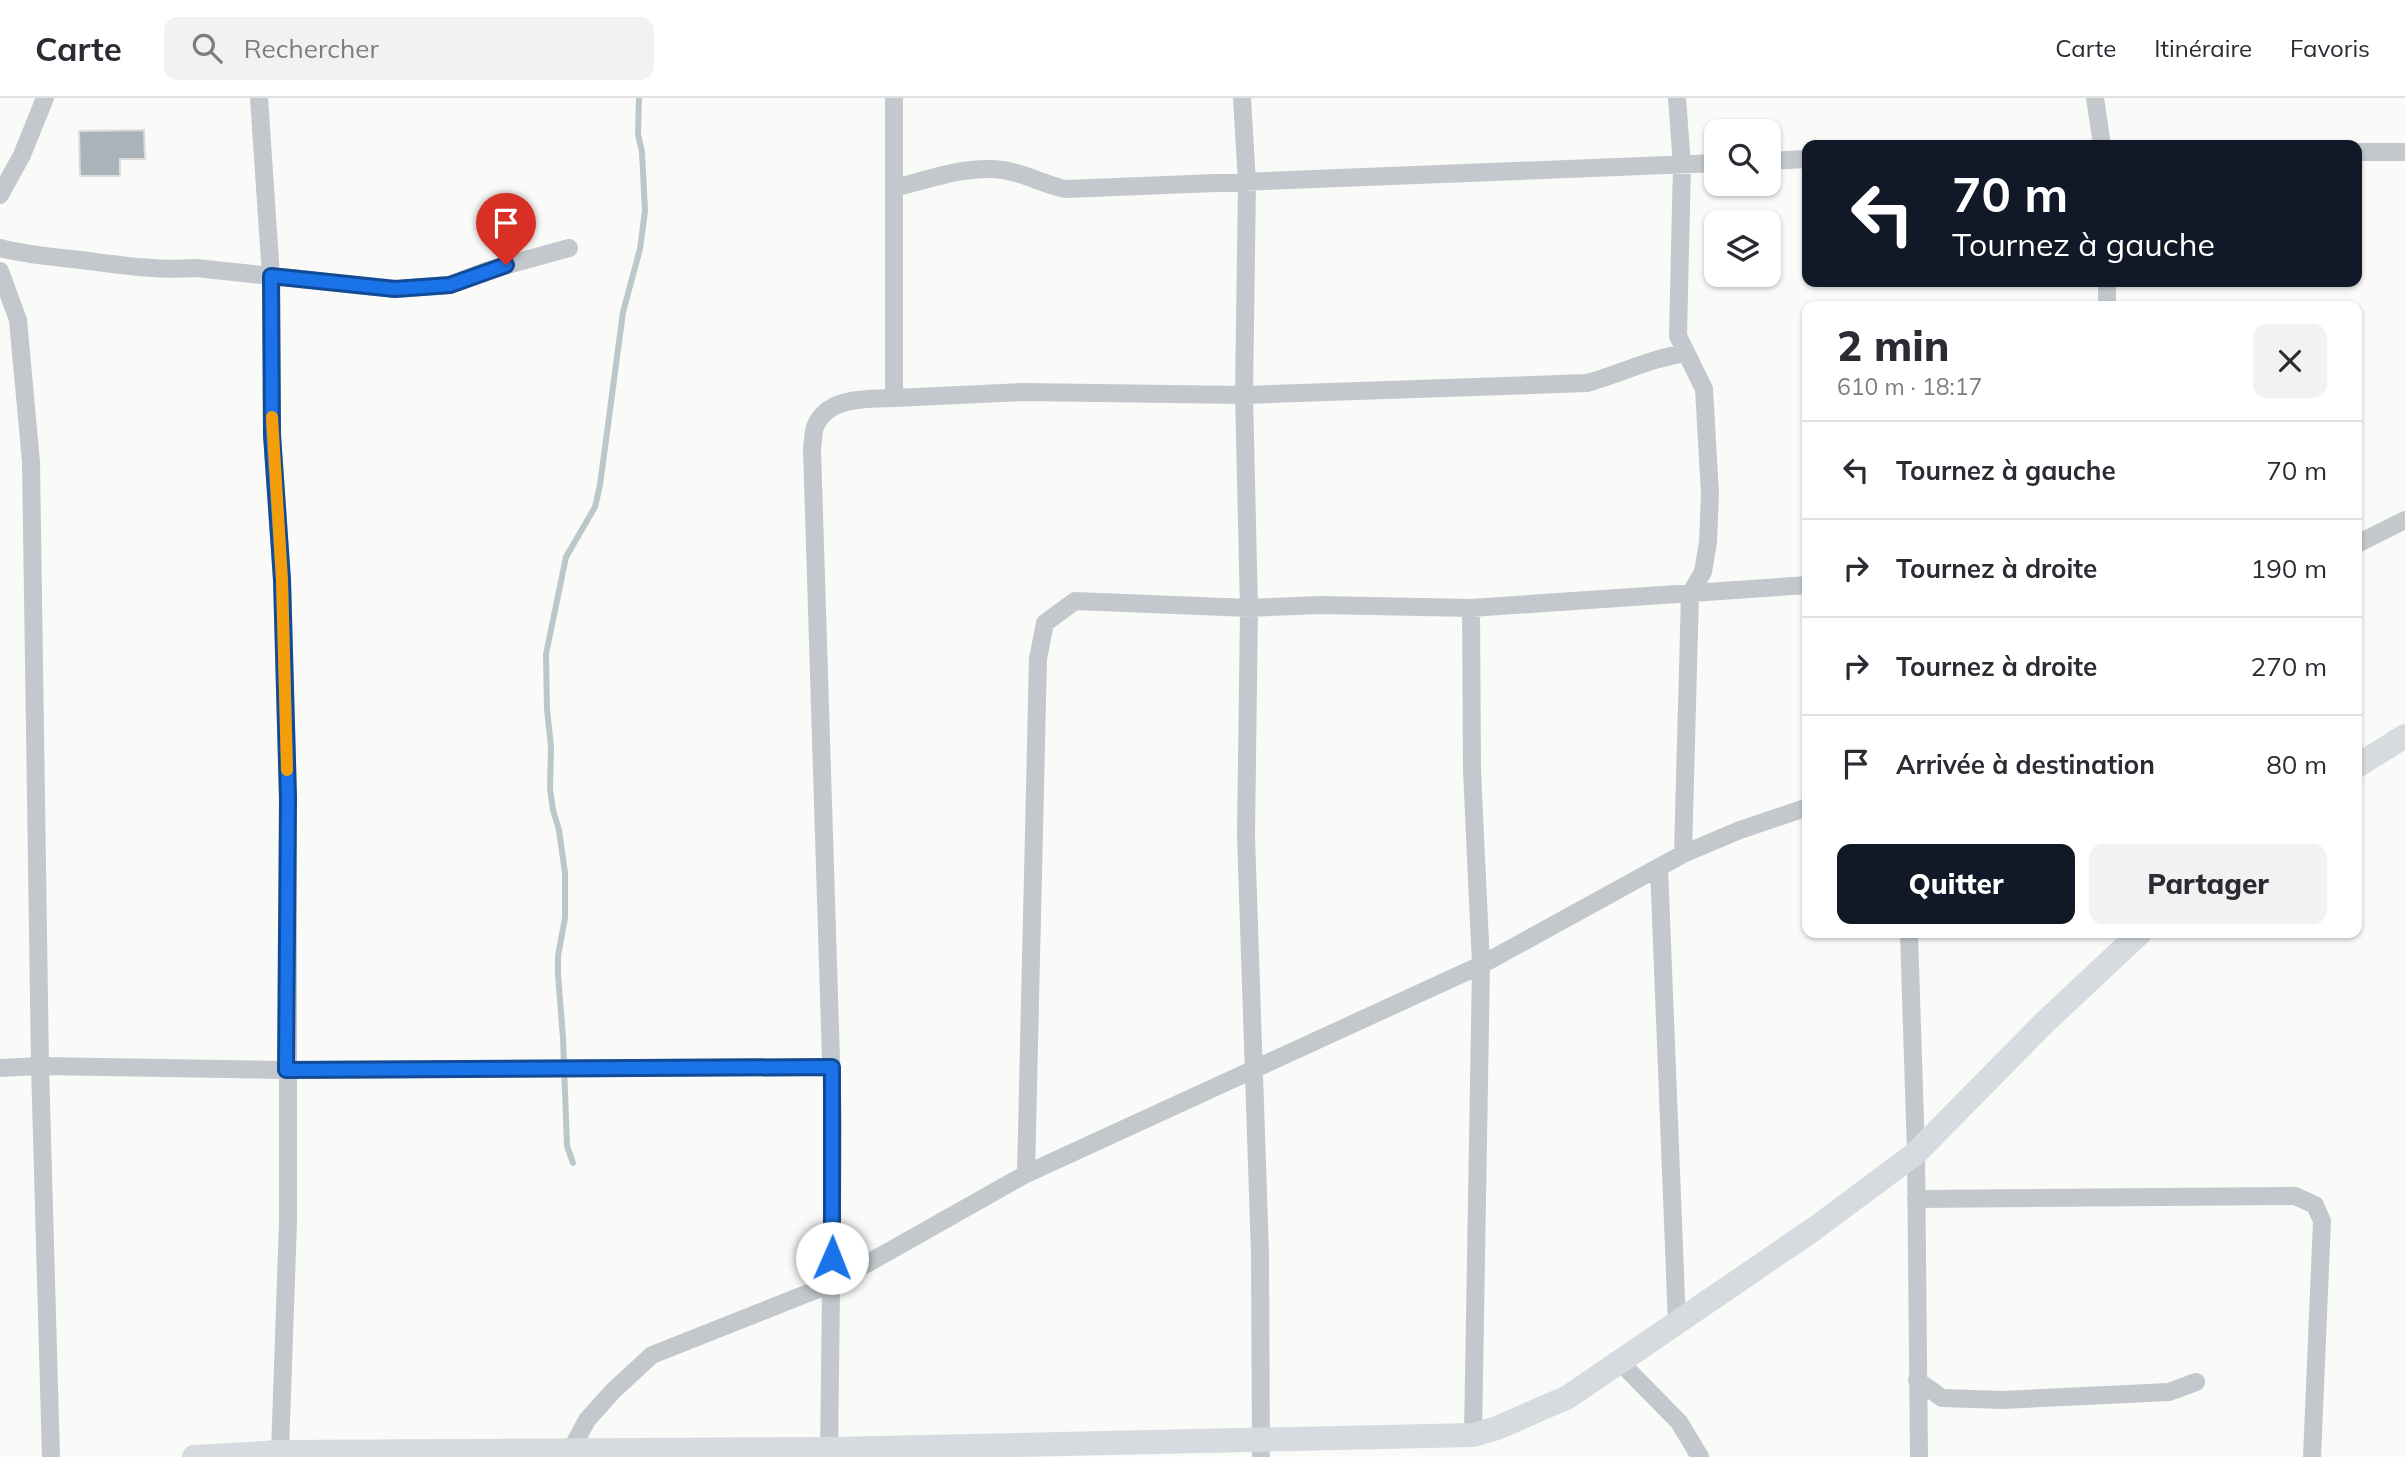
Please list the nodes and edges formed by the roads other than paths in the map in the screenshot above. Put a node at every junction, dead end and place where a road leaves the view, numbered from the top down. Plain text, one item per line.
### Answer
1 (46, 98) edge
2 (259, 98) edge
3 (894, 98) edge
4 (1242, 98) edge
5 (1677, 98) edge
6 (2095, 98) edge
7 (2101, 140) edge
8 (2362, 152) edge
9 (2405, 152) edge
10 (1802, 159) edge
11 (1781, 160) edge
12 (1704, 163) edge
13 (1682, 164) junction
14 (1247, 183) junction
15 (895, 188) junction
16 (0, 195) edge
17 (0, 248) edge
18 (569, 248) dead end
19 (0, 271) edge
20 (271, 276) junction
21 (1686, 353) junction
22 (1244, 395) junction
23 (894, 398) junction
24 (2405, 520) edge
25 (2362, 542) edge
26 (1802, 585) edge
27 (1690, 594) junction
28 (1249, 608) junction
29 (1471, 608) junction
30 (2405, 736) edge
31 (2362, 763) edge
32 (1802, 809) edge
33 (1683, 854) junction
34 (1659, 867) junction
35 (1909, 938) edge
36 (2121, 942) edge
37 (1481, 965) junction
38 (40, 1066) junction
39 (832, 1067) junction
40 (1256, 1067) junction
41 (0, 1068) edge
42 (286, 1070) junction
43 (1916, 1153) junction
44 (1026, 1174) junction
45 (1916, 1199) junction
46 (831, 1284) junction
47 (1677, 1324) junction
48 (1620, 1362) junction
49 (1917, 1380) junction
50 (2196, 1382) dead end
51 (1473, 1435) junction
52 (1261, 1448) edge
53 (1053, 1450) edge
54 (280, 1452) junction
55 (570, 1452) junction
56 (830, 1453) edge
57 (51, 1457) edge
58 (194, 1457) edge
59 (1700, 1457) edge
60 (1919, 1457) edge
61 (2312, 1457) edge

1 - 16 street
2 - 20 street
3 - 15 street
4 - 14 street
5 - 13 street
6 - 7 street
8 - 9 street
10 - 11 street
12 - 13 street
13 - 14 street
13 - 21 street
14 - 15 street
14 - 22 street
15 - 23 street
17 - 20 street
18 - 20 street
19 - 38 street
20 - 42 street
21 - 22 street
21 - 27 street
22 - 23 street
22 - 28 street
23 - 39 street
24 - 25 street
26 - 27 street
27 - 29 street
27 - 33 street
28 - 29 street
28 - 40 street
28 - 44 street
29 - 37 street
30 - 31 main road
32 - 33 street
33 - 34 street
34 - 37 street
34 - 47 street
35 - 43 street
36 - 43 main road
37 - 40 street
37 - 51 street
38 - 41 street
38 - 42 street
38 - 57 street
39 - 42 street
39 - 46 street
40 - 44 street
40 - 52 street
42 - 54 street
43 - 45 street
43 - 47 main road
44 - 46 street
45 - 49 street
45 - 61 street
46 - 55 street
46 - 56 street
47 - 48 main road
48 - 51 main road
48 - 59 street
49 - 50 street
49 - 60 street
51 - 52 main road
52 - 53 main road
53 - 56 main road
54 - 55 main road
54 - 58 main road
55 - 56 main road

